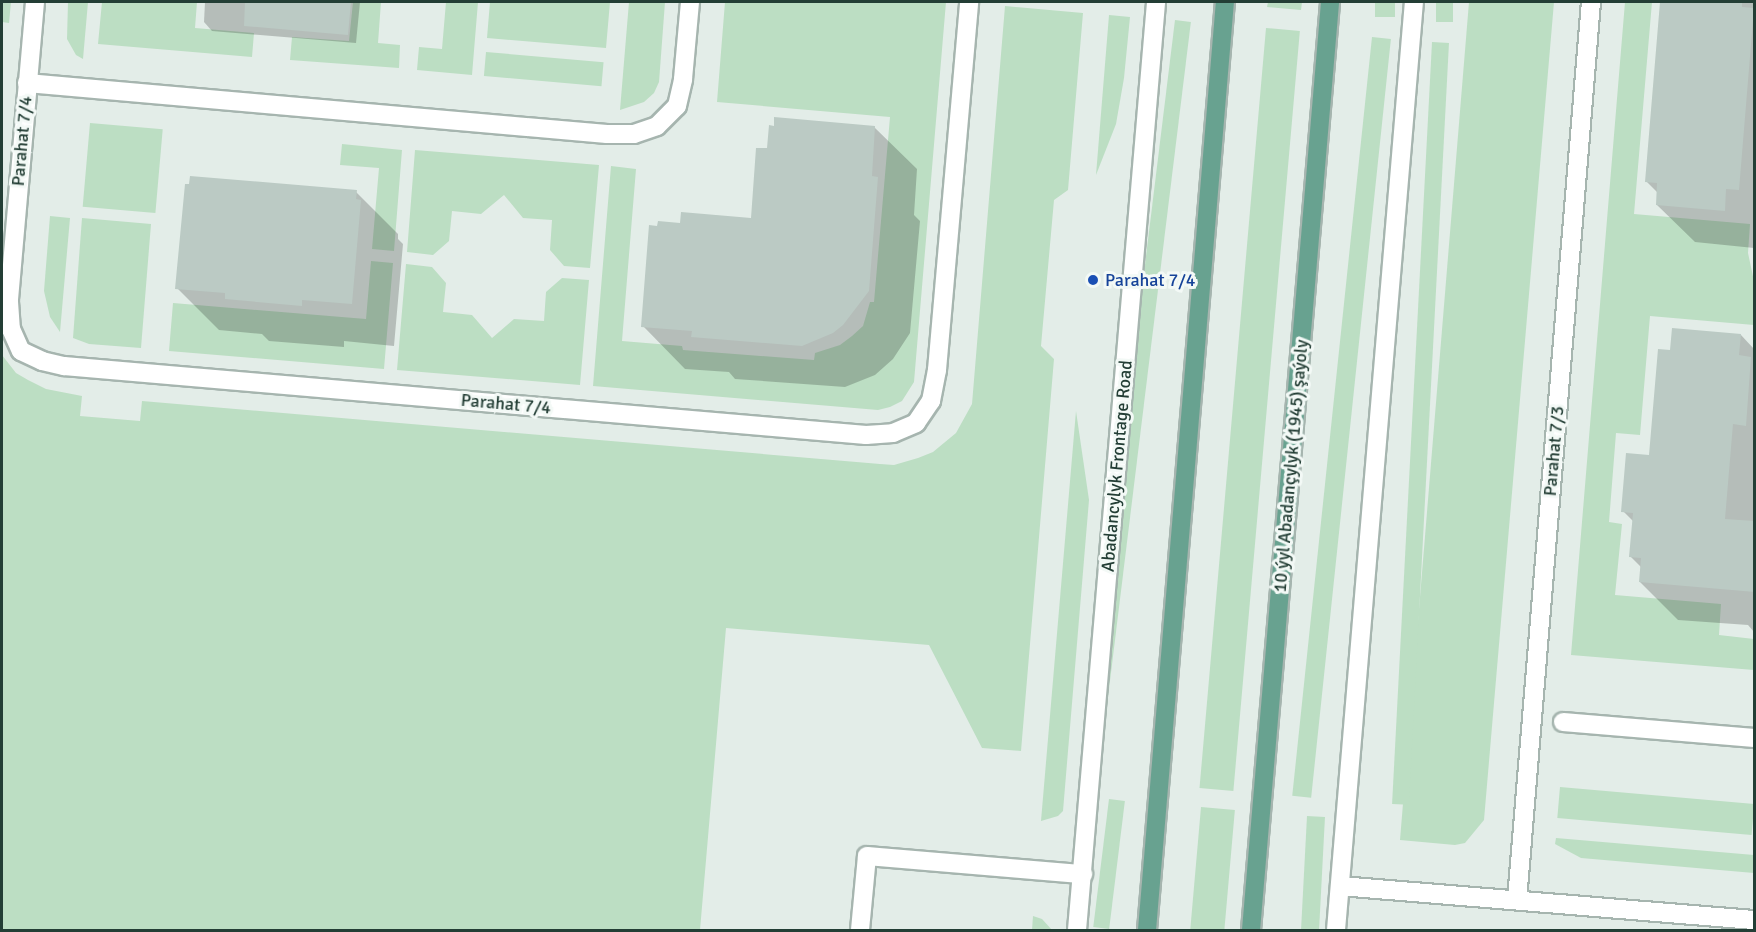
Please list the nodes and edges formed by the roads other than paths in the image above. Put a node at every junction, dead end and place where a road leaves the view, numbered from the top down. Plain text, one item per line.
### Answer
1 (35, 2) edge
2 (690, 2) edge
3 (969, 2) edge
4 (1156, 2) edge
5 (1226, 2) edge
6 (1330, 2) edge
7 (1414, 2) edge
8 (1591, 2) edge
9 (27, 83) junction
10 (1563, 722) dead end
11 (1755, 738) edge
12 (1083, 874) junction
13 (1340, 886) junction
14 (1516, 900) junction
15 (1755, 920) edge
16 (860, 930) edge
17 (1077, 930) edge
18 (1147, 930) edge
19 (1251, 930) edge
20 (1336, 930) edge

1 - 9 street, Parahat 7/4
2 - 9 street
3 - 9 street, Parahat 7/4
4 - 12 street, Abadancylyk Frontage Road
5 - 18 main road
6 - 19 main road, 10 ýyl Abadançylyk (1945) şaýoly
7 - 13 street
8 - 14 street, Parahat 7/3
10 - 11 street
12 - 16 street
12 - 17 street, Abadancylyk Frontage Road
13 - 14 street
13 - 20 street
14 - 15 street

